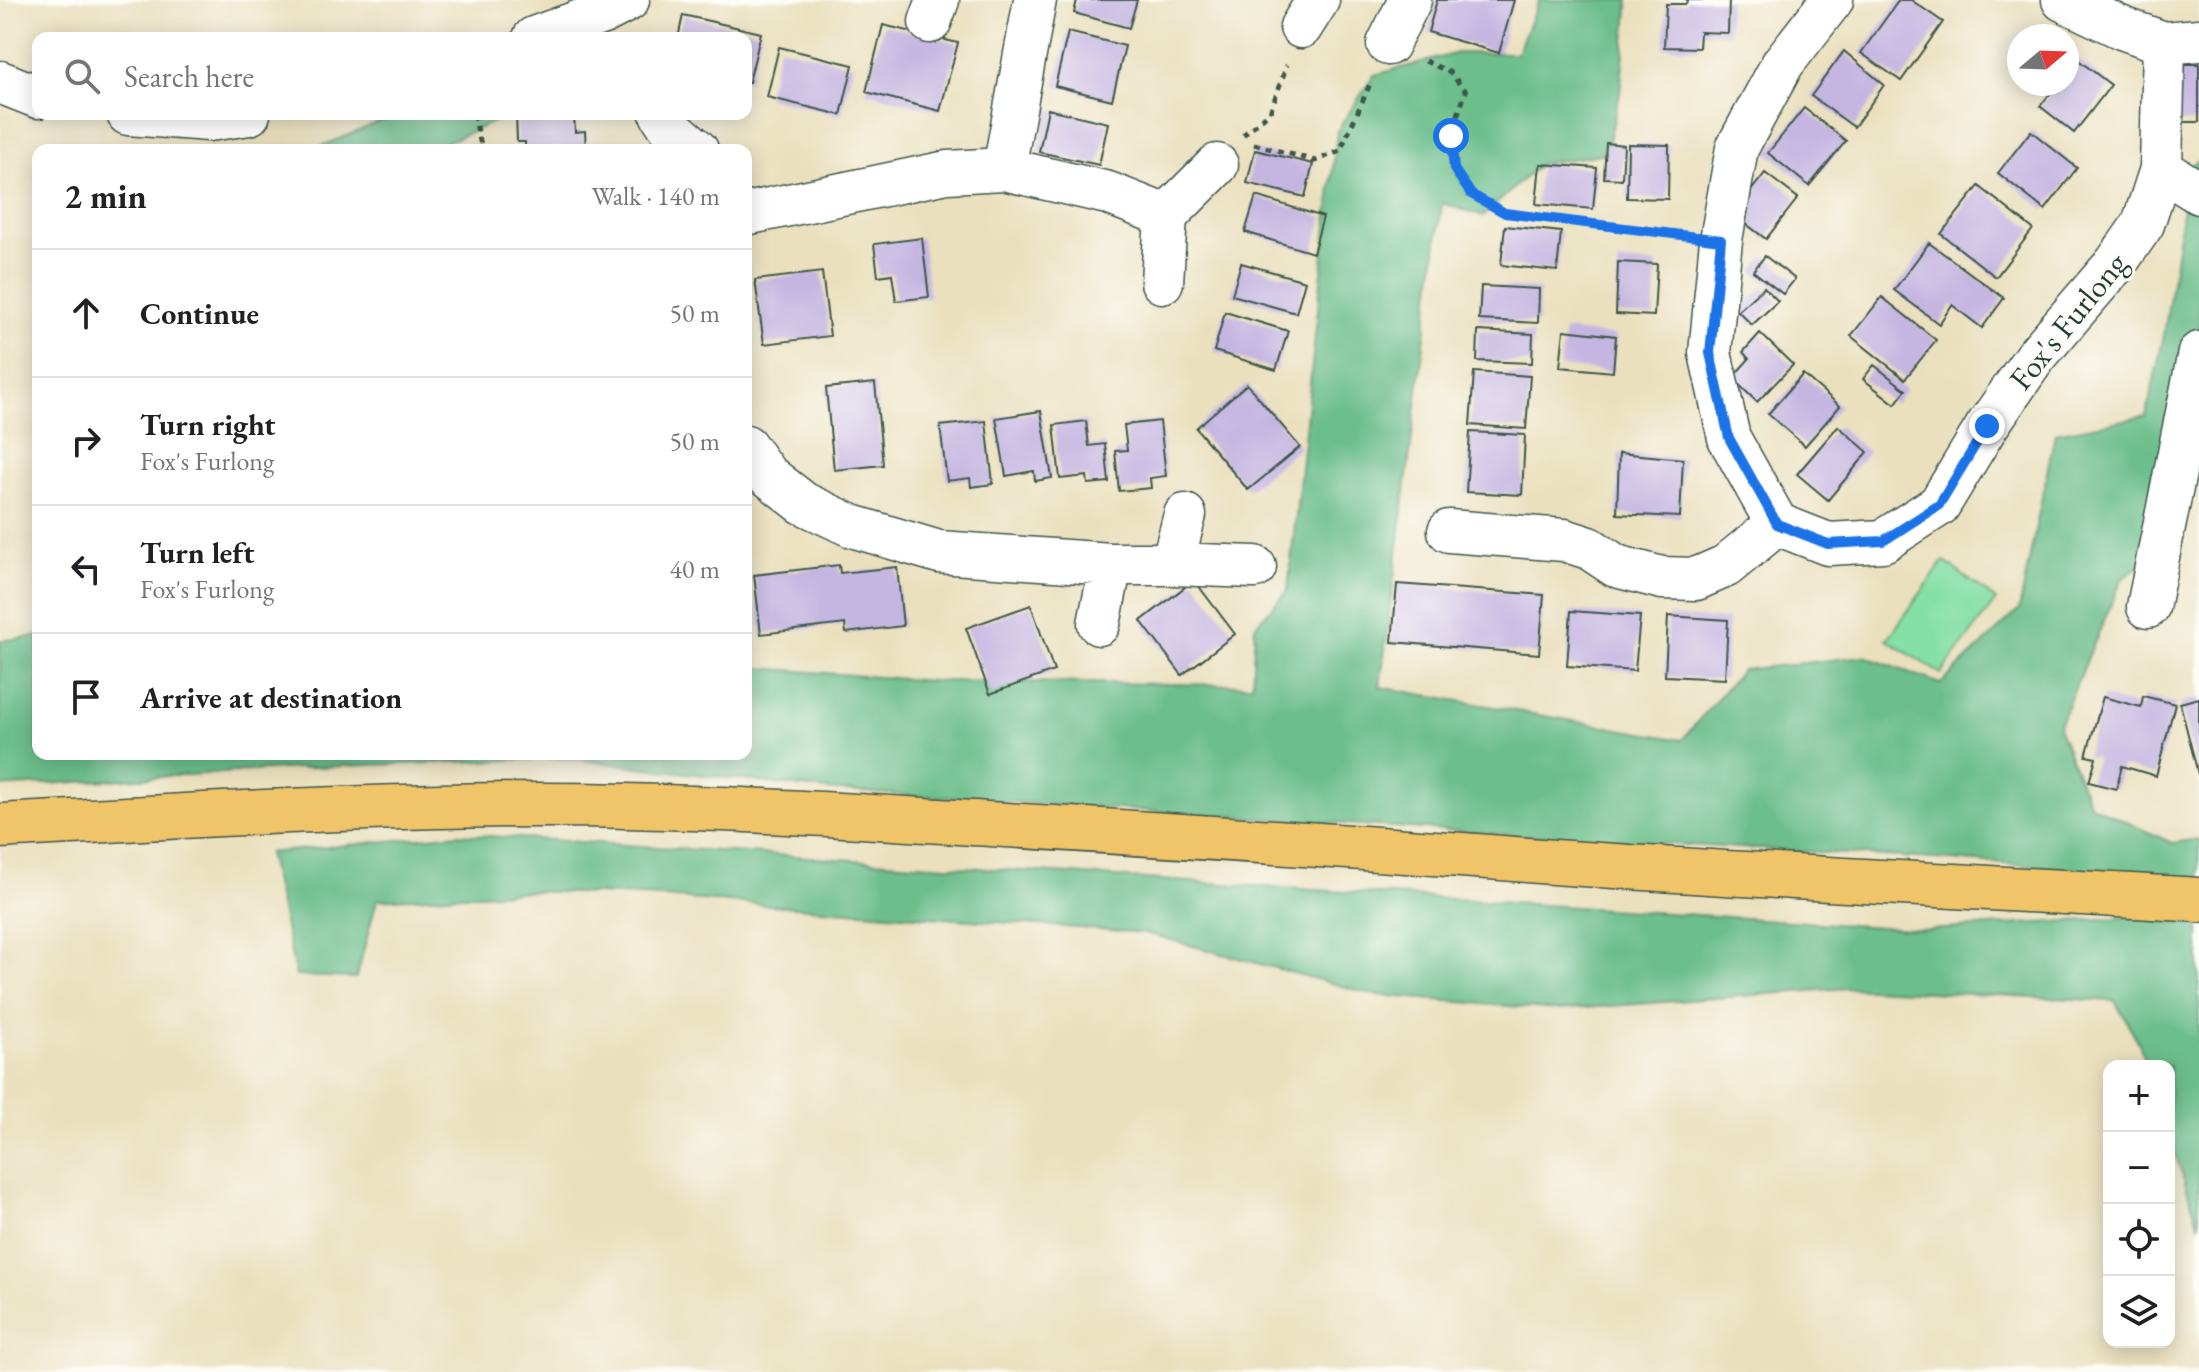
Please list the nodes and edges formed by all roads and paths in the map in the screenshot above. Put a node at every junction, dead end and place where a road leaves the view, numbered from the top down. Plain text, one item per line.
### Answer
1 (1035, 0) edge
2 (1410, 0) edge
3 (1832, 0) edge
4 (2063, 0) edge
5 (1310, 13) edge
6 (617, 17) edge
7 (558, 32) edge
8 (2182, 42) edge
9 (1388, 44) junction
10 (0, 82) edge
11 (32, 95) edge
12 (475, 120) edge
13 (665, 120) edge
14 (481, 144) edge
15 (690, 144) edge
16 (1217, 165) dead end
17 (1004, 169) junction
18 (2161, 169) junction
19 (2199, 193) edge
20 (752, 213) edge
21 (1166, 216) junction
22 (1721, 240) junction
23 (1162, 282) dead end
24 (2199, 353) edge
25 (752, 454) edge
26 (1185, 515) dead end
27 (1777, 524) junction
28 (1449, 531) dead end
29 (1111, 564) junction
30 (1172, 564) junction
31 (1255, 567) dead end
32 (2148, 607) dead end
33 (1099, 624) dead end
34 (0, 826) edge
35 (2199, 900) edge

1 - 17 street
2 - 9 street
3 - 22 street
4 - 8 street, Fox's Furlong
5 - 9 path
6 - 7 street
8 - 18 street, Fox's Furlong
9 - 22 path
10 - 11 street
12 - 14 path
13 - 15 street
16 - 21 street
17 - 20 street
17 - 21 street
18 - 19 street
18 - 27 street, Fox's Furlong
21 - 23 street
22 - 27 street
24 - 32 street
25 - 29 street
26 - 30 street
27 - 28 street
29 - 30 street
29 - 33 street
30 - 31 street
34 - 35 highway

